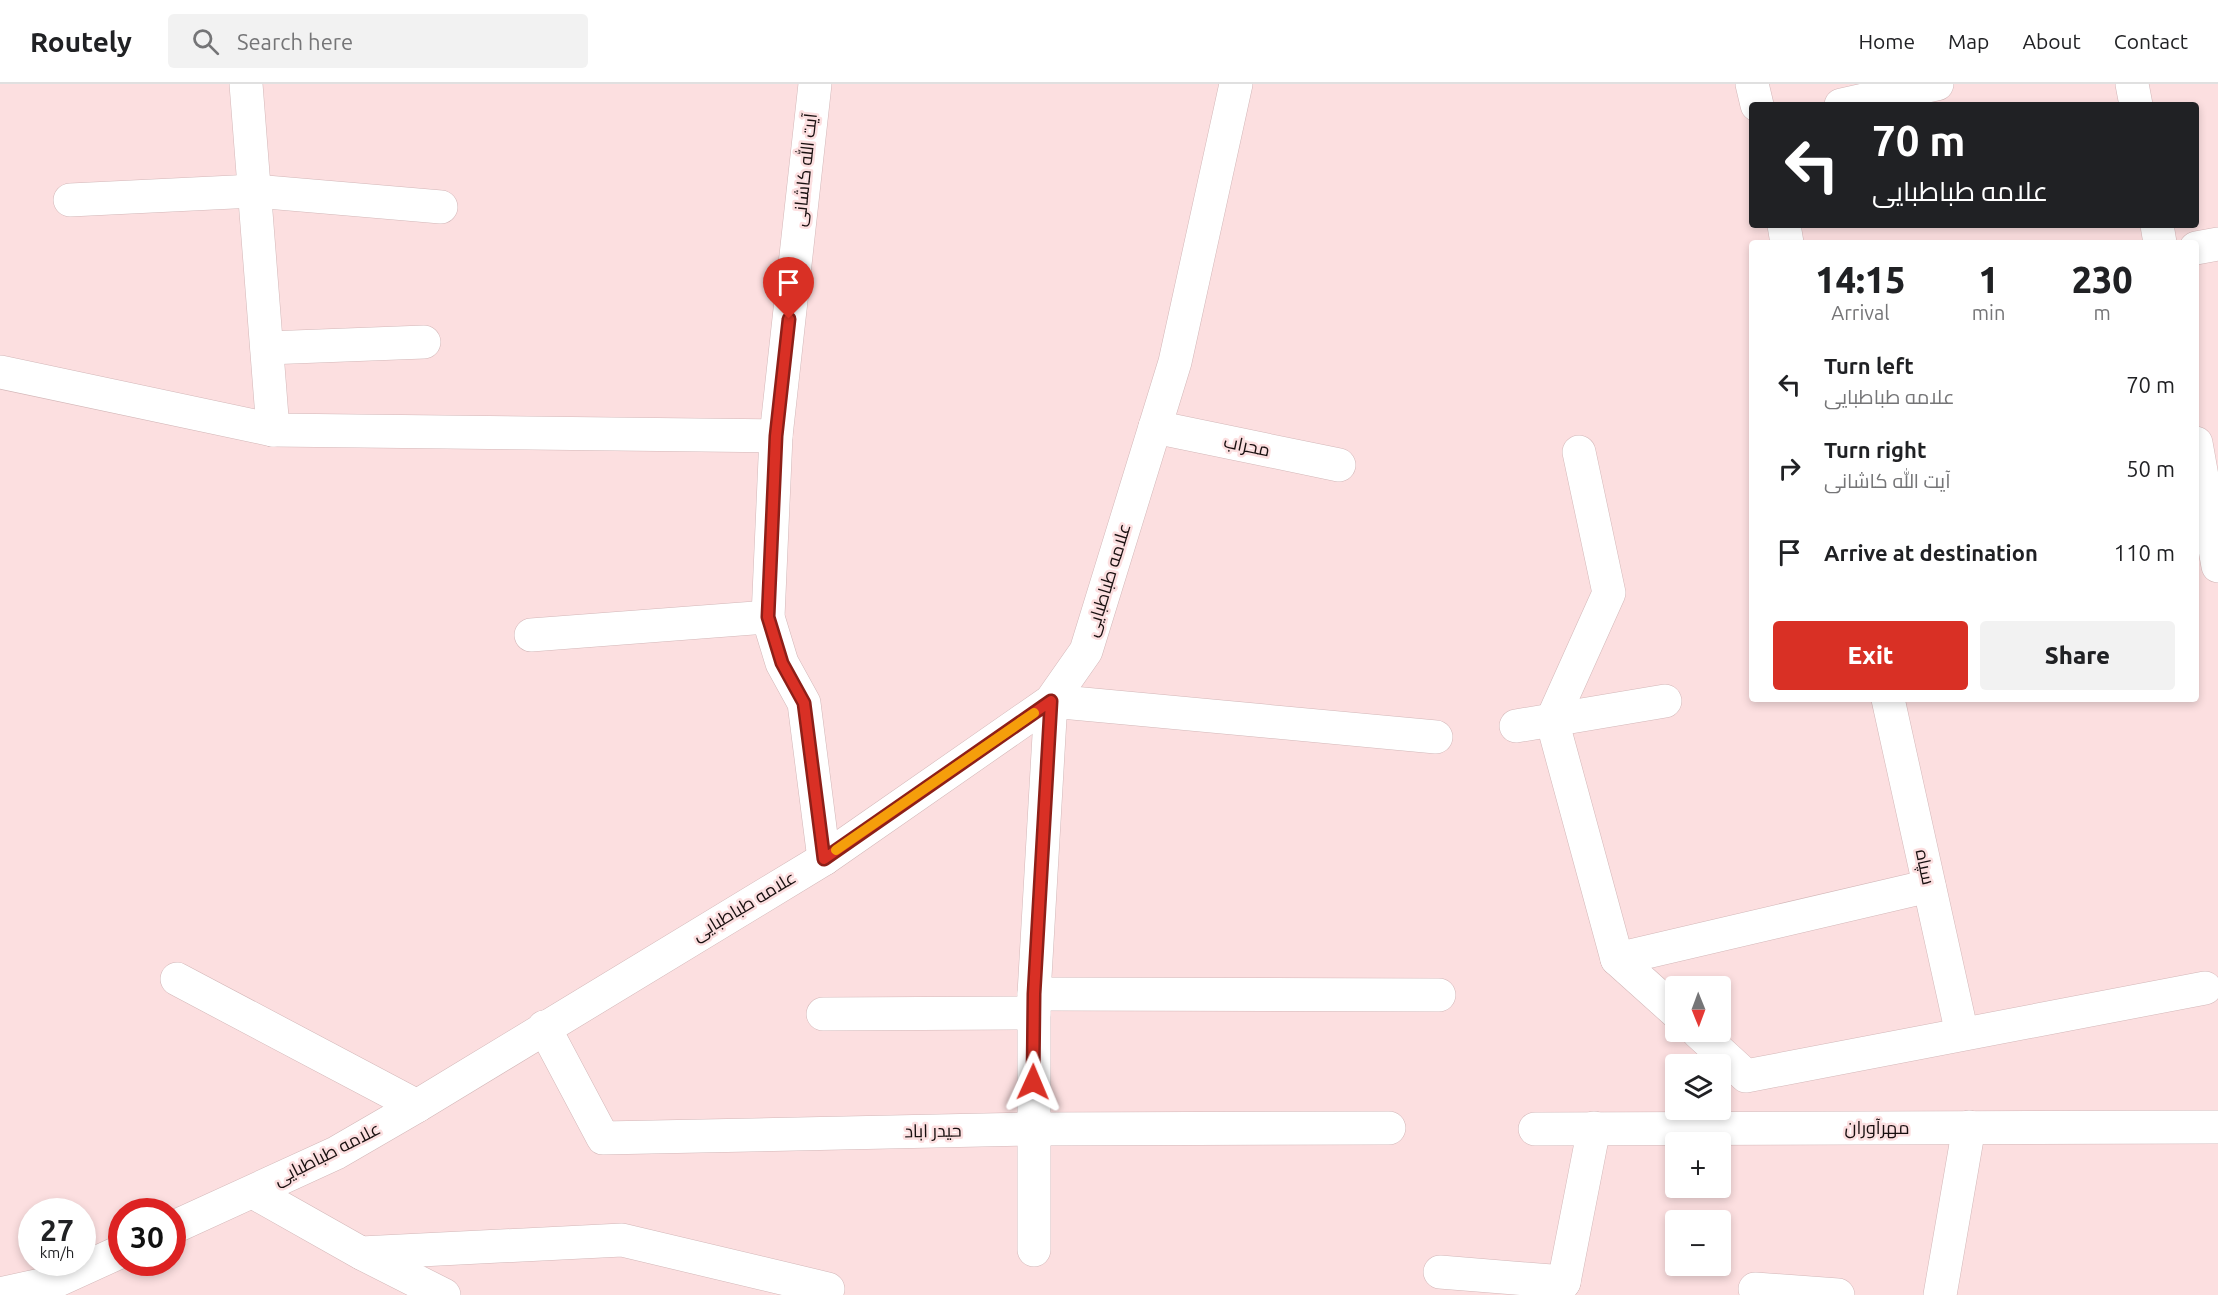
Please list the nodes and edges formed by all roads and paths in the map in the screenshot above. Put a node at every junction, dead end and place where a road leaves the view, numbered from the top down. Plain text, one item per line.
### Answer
1 (246, 84) edge
2 (815, 84) edge
3 (1236, 84) edge
4 (1752, 84) edge
5 (1937, 84) edge
6 (2132, 84) edge
7 (1756, 102) edge
8 (1856, 102) edge
9 (2135, 102) edge
10 (254, 191) junction
11 (70, 200) dead end
12 (441, 207) dead end
13 (2218, 244) edge
14 (2199, 247) edge
15 (424, 342) dead end
16 (267, 348) junction
17 (0, 372) edge
18 (1155, 427) junction
19 (273, 429) junction
20 (776, 436) junction
21 (2204, 448) edge
22 (1579, 452) dead end
23 (1339, 465) dead end
24 (2218, 566) edge
25 (768, 617) junction
26 (531, 635) dead end
27 (1051, 701) junction
28 (1665, 701) dead end
29 (1889, 702) edge
30 (1552, 720) junction
31 (1516, 726) dead end
32 (1436, 737) dead end
33 (824, 859) junction
34 (1929, 886) junction
35 (1617, 959) junction
36 (177, 979) dead end
37 (2205, 988) dead end
38 (1439, 995) dead end
39 (1665, 1002) edge
40 (1034, 1004) junction
41 (823, 1014) dead end
42 (544, 1027) junction
43 (1962, 1034) junction
44 (1709, 1042) edge
45 (417, 1106) junction
46 (1969, 1127) junction
47 (2218, 1127) edge
48 (1389, 1128) dead end
49 (1594, 1128) junction
50 (1033, 1129) junction
51 (1535, 1129) dead end
52 (253, 1192) junction
53 (186, 1222) edge
54 (1034, 1250) dead end
55 (361, 1253) junction
56 (108, 1257) edge
57 (1440, 1272) dead end
58 (1559, 1288) edge
59 (828, 1289) dead end
60 (1755, 1289) dead end
61 (0, 1294) edge
62 (444, 1295) edge
63 (1838, 1295) edge
64 (1940, 1295) edge

1 - 10 street
2 - 20 street, آیت الله کاشانی
3 - 18 street, علامه طباطبایی
4 - 7 street
5 - 8 street
6 - 9 street
10 - 11 street
10 - 12 street
10 - 16 street
13 - 14 street
15 - 16 street
16 - 19 street
17 - 19 street
18 - 23 street, محراب
18 - 27 street, علامه طباطبایی
19 - 20 street
20 - 25 street, آیت الله کاشانی
21 - 24 street
22 - 30 street
25 - 26 street
25 - 33 street, آیت الله کاشانی
27 - 32 street
27 - 33 street, علامه طباطبایی
27 - 40 street
28 - 30 street
29 - 34 street, سپاه
30 - 31 street
30 - 35 street
33 - 42 street, علامه طباطبایی
34 - 35 street
34 - 43 street, سپاه
35 - 39 street
36 - 45 street
37 - 43 street
38 - 40 street
40 - 41 street
40 - 50 street
42 - 45 street, علامه طباطبایی
42 - 50 street, حیدر اباد
43 - 44 street
45 - 52 street, علامه طباطبایی
46 - 47 street, مهرآوران
46 - 49 street, مهرآوران
46 - 64 street
48 - 50 street, حیدر اباد
49 - 51 street, مهرآوران
49 - 58 street
50 - 54 street
52 - 53 street, علامه طباطبایی
52 - 55 street
55 - 59 street
55 - 62 street
56 - 61 street
57 - 58 street
60 - 63 street

